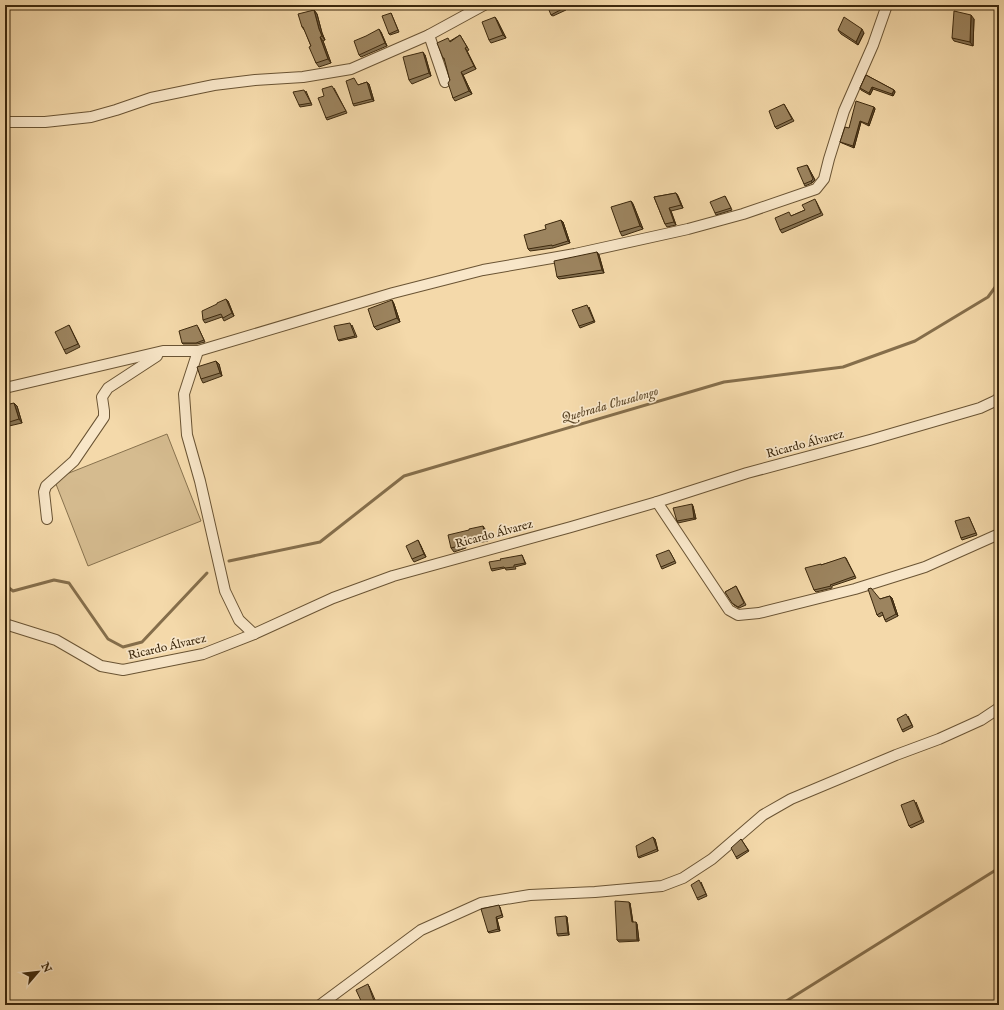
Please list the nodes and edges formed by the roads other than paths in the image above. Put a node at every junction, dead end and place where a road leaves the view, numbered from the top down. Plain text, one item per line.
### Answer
1 (484, 5) edge
2 (887, 5) edge
3 (429, 35) junction
4 (446, 82) dead end
5 (5, 122) edge
6 (164, 351) junction
7 (198, 351) junction
8 (5, 388) edge
9 (999, 398) edge
10 (658, 502) junction
11 (47, 519) dead end
12 (999, 534) edge
13 (5, 624) edge
14 (254, 634) junction
15 (999, 708) edge
16 (320, 1005) edge

1 - 3 street
2 - 7 street
3 - 4 street
3 - 5 street
6 - 7 street
6 - 8 street
6 - 11 street
7 - 14 street
9 - 10 street, Ricardo Álvarez
10 - 12 street
10 - 14 street, Ricardo Álvarez
13 - 14 street, Ricardo Álvarez
15 - 16 street

